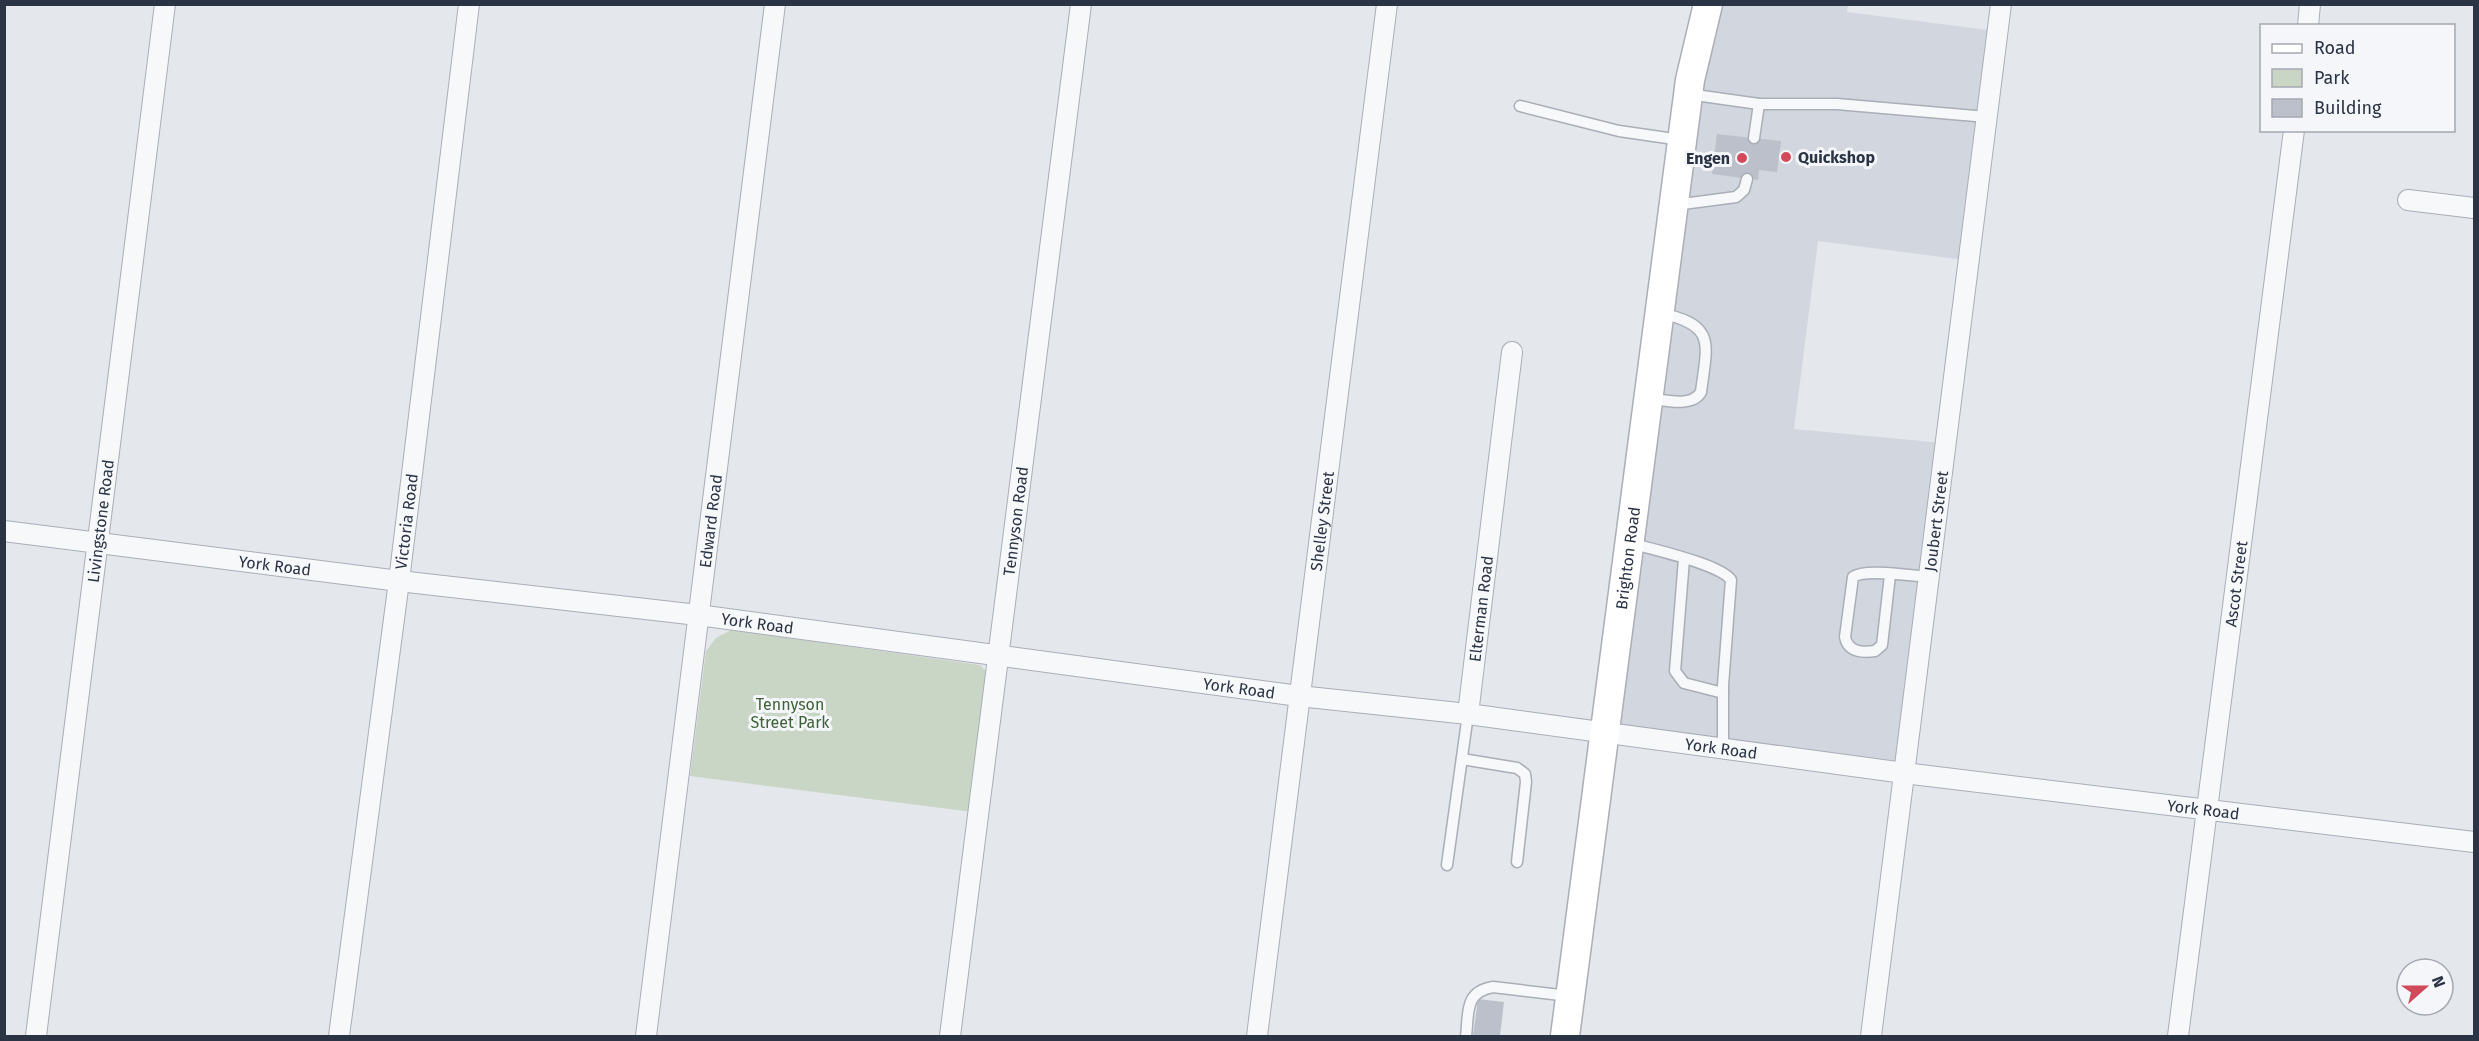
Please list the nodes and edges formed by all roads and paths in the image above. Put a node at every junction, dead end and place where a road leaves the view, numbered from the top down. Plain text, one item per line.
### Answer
1 (165, 4) edge
2 (469, 4) edge
3 (775, 4) edge
4 (1081, 4) edge
5 (1387, 4) edge
6 (1687, 4) edge
7 (1708, 4) edge
8 (2001, 4) edge
9 (2310, 4) edge
10 (2308, 24) edge
11 (1689, 87) junction
12 (1759, 104) junction
13 (1520, 106) dead end
14 (1987, 117) junction
15 (2294, 132) edge
16 (1754, 138) dead end
17 (1682, 140) junction
18 (1747, 179) dead end
19 (2408, 200) dead end
20 (1674, 206) junction
21 (2475, 208) edge
22 (1659, 313) junction
23 (1512, 352) dead end
24 (1648, 398) junction
25 (4, 531) edge
26 (98, 543) junction
27 (1629, 543) junction
28 (1684, 559) junction
29 (1890, 575) junction
30 (1929, 577) junction
31 (399, 581) junction
32 (698, 615) junction
33 (999, 655) junction
34 (1723, 693) junction
35 (1299, 696) junction
36 (1468, 714) junction
37 (1605, 733) junction
38 (1723, 749) junction
39 (1462, 759) junction
40 (1904, 772) junction
41 (2206, 808) junction
42 (2475, 842) edge
43 (1517, 862) dead end
44 (1447, 865) dead end
45 (1571, 996) junction
46 (36, 1036) edge
47 (339, 1036) edge
48 (646, 1036) edge
49 (950, 1036) edge
50 (1257, 1036) edge
51 (1466, 1036) edge
52 (1565, 1036) edge
53 (1871, 1036) edge
54 (2178, 1036) edge

1 - 26 street, Livingstone Road
2 - 31 street, Victoria Road
3 - 32 street, Edward Road
4 - 33 street, Tennyson Road
5 - 35 street, Shelley Street
6 - 11 main road, Brighton Road
7 - 11 main road, Brighton Road
8 - 14 street, Joubert Street
9 - 10 street
11 - 12 lane
11 - 17 main road, Brighton Road
12 - 14 lane
12 - 16 lane
13 - 17 lane
14 - 30 street, Joubert Street
15 - 41 street, Ascot Street
17 - 20 main road, Brighton Road
18 - 20 lane
19 - 21 street
20 - 22 main road, Brighton Road
22 - 24 main road, Brighton Road
22 - 24 lane
23 - 36 street, Elterman Road
24 - 27 main road, Brighton Road
25 - 26 street, York Road
26 - 31 street, York Road
26 - 46 street, Livingstone Road
27 - 28 lane
27 - 37 main road, Brighton Road
28 - 34 lane
28 - 34 lane
29 - 29 lane
29 - 30 lane
30 - 40 street, Joubert Street
31 - 32 street, York Road
31 - 47 street, Victoria Road
32 - 33 street, York Road
32 - 48 street, Edward Road
33 - 35 street, York Road
33 - 49 street, Tennyson Road
34 - 38 lane
35 - 36 street, York Road
35 - 50 street, Shelley Street
36 - 37 street, York Road
36 - 39 lane, Elterman Road
37 - 38 street, York Road
37 - 45 main road, Brighton Road
38 - 40 street, York Road
39 - 43 lane
39 - 44 lane, Elterman Road
40 - 41 street, York Road
40 - 53 street, Joubert Street
41 - 42 street, York Road
41 - 54 street, Ascot Street
45 - 51 lane
45 - 52 main road, Brighton Road

